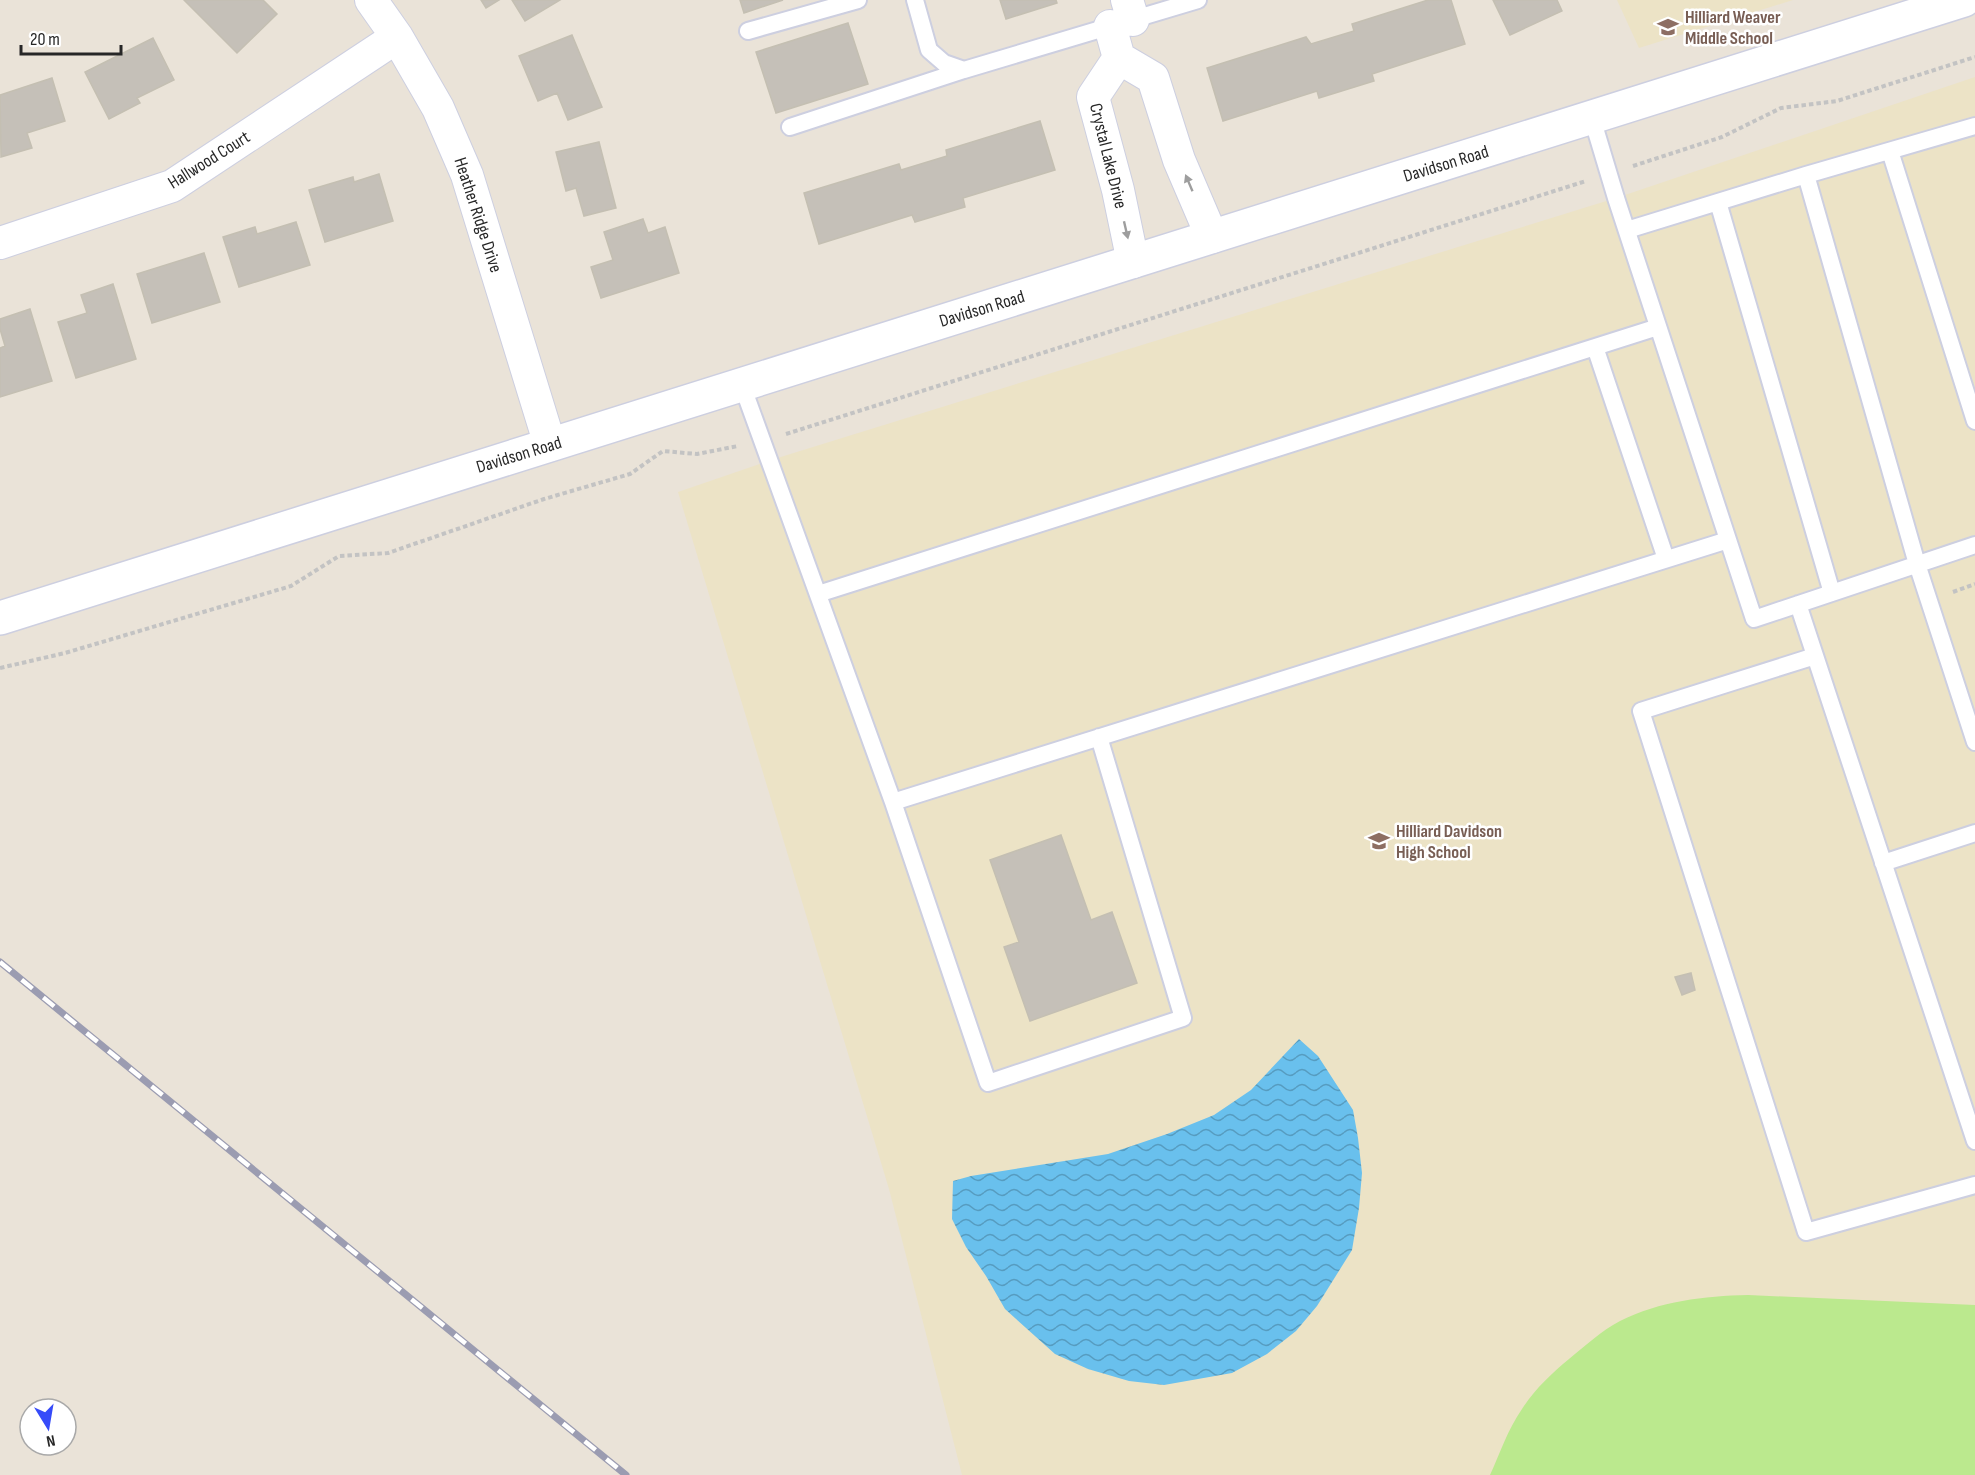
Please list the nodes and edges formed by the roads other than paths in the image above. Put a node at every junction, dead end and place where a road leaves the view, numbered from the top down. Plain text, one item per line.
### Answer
1 (371, 0) edge
2 (858, 0) edge
3 (915, 0) edge
4 (1198, 0) edge
5 (1964, 0) edge
6 (1123, 15) edge
7 (748, 31) dead end
8 (398, 37) junction
9 (1119, 58) junction
10 (964, 70) junction
11 (1592, 118) junction
12 (1975, 126) edge
13 (790, 127) dead end
14 (1890, 151) junction
15 (1806, 175) junction
16 (1718, 202) junction
17 (1627, 230) junction
18 (1212, 237) junction
19 (0, 243) edge
20 (1134, 262) junction
21 (1658, 327) junction
22 (1595, 347) junction
23 (742, 385) junction
24 (1975, 421) edge
25 (550, 445) junction
26 (1728, 540) junction
27 (1975, 545) edge
28 (1666, 559) junction
29 (1917, 564) junction
30 (1832, 593) junction
31 (818, 594) junction
32 (1798, 604) junction
33 (0, 618) edge
34 (1815, 656) junction
35 (1100, 737) junction
36 (1975, 742) edge
37 (893, 802) junction
38 (1975, 832) edge
39 (1883, 863) junction
40 (1975, 1141) edge
41 (1975, 1185) edge

1 - 8 street, Heather Ridge Drive
2 - 7 lane
3 - 10 lane
4 - 6 lane
5 - 11 main road, Davidson Road
6 - 9 street
6 - 10 lane
8 - 19 street, Hallwood Court
8 - 25 street, Heather Ridge Drive
18 -> 9 street
9 -> 20 street, Crystal Lake Drive
10 - 13 lane
11 - 17 lane
11 - 18 main road, Davidson Road
12 - 14 lane
14 - 15 lane
14 - 24 lane
15 - 16 lane
15 - 29 lane
16 - 17 lane
16 - 30 lane
17 - 21 lane
18 - 20 main road, Davidson Road
20 - 23 main road, Davidson Road
21 - 22 lane
21 - 26 lane
22 - 28 lane
22 - 31 lane
23 - 25 main road, Davidson Road
23 - 31 lane
25 - 33 main road, Davidson Road
26 - 28 lane
26 - 32 lane
27 - 29 lane
28 - 35 lane
29 - 30 lane
29 - 36 lane
30 - 32 lane
31 - 37 lane
32 - 34 lane
34 - 39 lane
34 - 41 lane
35 - 37 lane
35 - 37 lane
38 - 39 lane
39 - 40 lane

